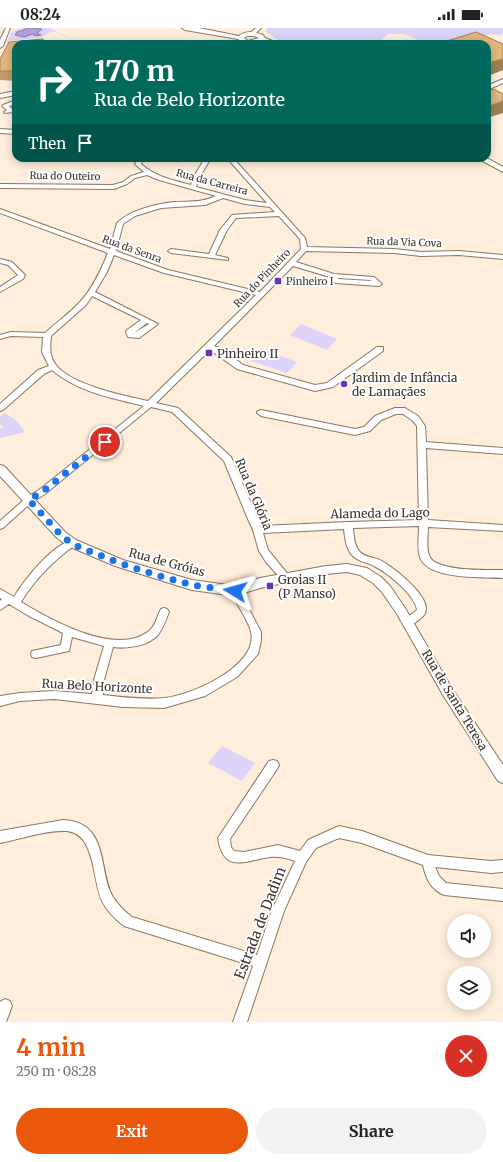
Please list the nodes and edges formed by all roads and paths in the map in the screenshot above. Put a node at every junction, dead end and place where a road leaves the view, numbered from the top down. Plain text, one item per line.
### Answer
1 (11, 28) edge
2 (185, 28) edge
3 (210, 28) edge
4 (7, 30) edge
5 (252, 38) edge
6 (0, 46) edge
7 (503, 81) edge
8 (491, 86) edge
9 (503, 89) edge
10 (12, 94) edge
11 (491, 94) edge
12 (0, 96) edge
13 (12, 103) edge
14 (7, 112) dead end
15 (0, 132) edge
16 (12, 132) edge
17 (491, 156) edge
18 (206, 162) edge
19 (234, 162) edge
20 (488, 162) edge
21 (503, 163) edge
22 (138, 164) joint
23 (503, 170) edge
24 (148, 173) junction
25 (128, 180) junction
26 (0, 186) edge
27 (193, 188) junction
28 (222, 196) junction
29 (272, 205) junction
30 (0, 211) edge
31 (280, 214) junction
32 (304, 249) junction
33 (171, 252) dead end
34 (112, 253) junction
35 (211, 257) junction
36 (503, 257) edge
37 (226, 259) dead end
38 (0, 262) edge
39 (292, 264) junction
40 (333, 276) junction
41 (0, 290) edge
42 (91, 293) junction
43 (261, 294) junction
44 (146, 320) dead end
45 (47, 336) junction
46 (0, 337) edge
47 (209, 346) junction
48 (380, 349) dead end
49 (53, 367) junction
50 (150, 404) junction
51 (0, 408) edge
52 (261, 413) dead end
53 (422, 445) junction
54 (503, 451) edge
55 (0, 469) edge
56 (29, 500) junction
57 (424, 523) junction
58 (348, 525) junction
59 (0, 526) edge
60 (503, 528) edge
61 (258, 530) junction
62 (72, 544) junction
63 (503, 574) edge
64 (286, 578) junction
65 (235, 591) junction
66 (0, 593) edge
67 (12, 601) junction
68 (0, 606) edge
69 (164, 612) dead end
70 (408, 622) junction
71 (68, 630) junction
72 (109, 644) junction
73 (36, 654) dead end
74 (97, 699) junction
75 (0, 701) edge
76 (273, 765) dead end
77 (503, 778) edge
78 (0, 837) edge
79 (302, 858) junction
80 (428, 861) junction
81 (503, 866) edge
82 (503, 895) edge
83 (260, 962) junction
84 (5, 1006) dead end
85 (0, 1020) edge
86 (240, 1022) edge

1 - 4 street
2 - 5 main road
3 - 5 main road
4 - 6 street
7 - 8 street
9 - 11 street
10 - 12 street
13 - 14 street
15 - 16 street
17 - 21 main road
18 - 27 street
19 - 29 street, Rua do Pinheiro
20 - 23 main road
22 - 24 street, Rua da Carreira
22 - 25 street
24 - 25 street
24 - 27 street, Rua da Carreira
25 - 26 street, Rua do Outeiro
27 - 28 street, Rua da Carreira
28 - 29 street, Rua da Carreira
28 - 34 street
29 - 31 street, Rua do Pinheiro
30 - 34 street, Rua da Senra
31 - 32 street, Rua do Pinheiro
31 - 35 street
32 - 36 street, Rua da Via Cova
32 - 39 street, Rua do Pinheiro
33 - 35 street
34 - 42 street
34 - 43 street, Rua da Senra
35 - 37 street
38 - 41 street
39 - 40 street
39 - 43 street, Rua do Pinheiro
40 - 40 street
42 - 44 street
42 - 45 street
43 - 47 street, Rua do Pinheiro
45 - 46 street
45 - 49 street
47 - 48 street
47 - 50 street, Rua do Pinheiro
49 - 50 street, Rua da Glória
49 - 51 street
50 - 56 street, Rua do Pinheiro
50 - 61 street, Rua da Glória
52 - 53 street
53 - 54 street
53 - 57 street
55 - 56 street, Rua de Gróias
56 - 59 street
56 - 62 street, Rua de Gróias
57 - 58 street, Alameda do Lago
57 - 60 street, Alameda do Lago
57 - 63 street
58 - 61 street, Alameda do Lago
58 - 70 street
61 - 64 street, Rua da Glória
62 - 65 street, Rua de Gróias
62 - 67 street
64 - 65 street, Rua de Gróias
64 - 70 street, Rua de Gróias
65 - 74 street, Rua Belo Horizonte
66 - 67 street
67 - 68 street
67 - 71 street
69 - 72 street
70 - 77 street, Rua de Santa Teresa
71 - 72 street
71 - 73 street
72 - 74 street
74 - 75 street, Rua Belo Horizonte
76 - 79 street
78 - 83 street
79 - 80 street, Estrada de Dadim
79 - 83 street, Estrada de Dadim
80 - 81 street, Estrada de Dadim
80 - 82 street
83 - 86 street, Estrada de Dadim
84 - 85 street

